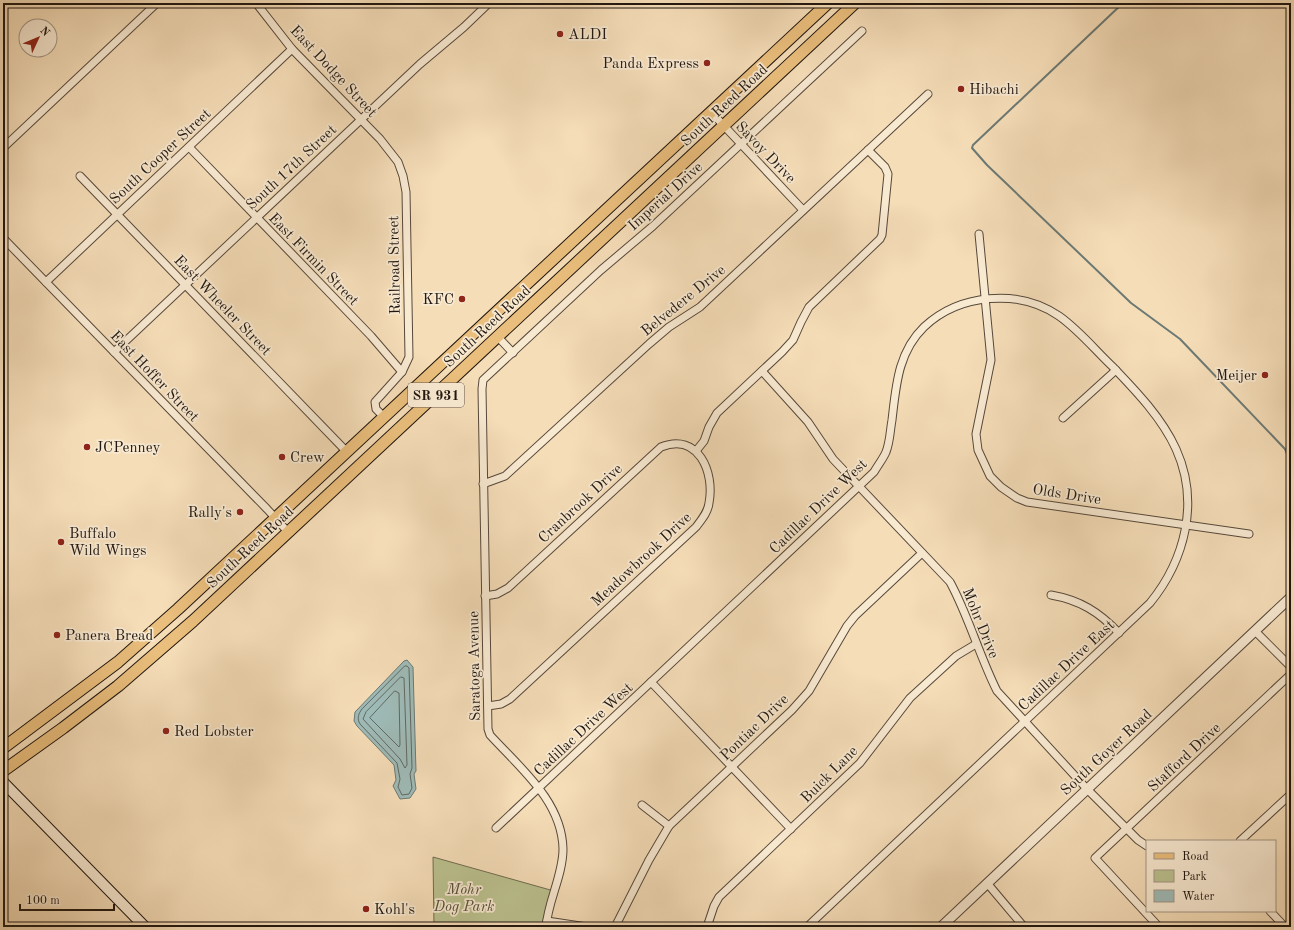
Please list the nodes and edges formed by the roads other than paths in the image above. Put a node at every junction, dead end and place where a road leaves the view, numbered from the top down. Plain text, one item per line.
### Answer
1 (157, 3) edge
2 (256, 3) edge
3 (489, 3) edge
4 (828, 3) edge
5 (855, 3) edge
6 (862, 31) dead end
7 (292, 49) junction
8 (928, 94) dead end
9 (711, 112) junction
10 (361, 119) junction
11 (723, 126) junction
12 (740, 144) junction
13 (189, 147) junction
14 (3, 148) edge
15 (868, 150) junction
16 (395, 157) joint
17 (80, 176) dead end
18 (803, 210) junction
19 (117, 214) junction
20 (256, 218) junction
21 (979, 234) dead end
22 (3, 238) edge
23 (46, 282) junction
24 (185, 285) junction
25 (985, 298) junction
26 (498, 336) junction
27 (114, 352) junction
28 (513, 352) junction
29 (1116, 370) junction
30 (762, 371) junction
31 (402, 372) junction
32 (485, 378) joint
33 (384, 417) junction
34 (1063, 418) dead end
35 (696, 451) junction
36 (347, 452) junction
37 (483, 484) junction
38 (860, 486) junction
39 (276, 518) junction
40 (1187, 525) junction
41 (288, 532) junction
42 (1249, 534) dead end
43 (922, 552) junction
44 (1051, 595) dead end
45 (485, 596) junction
46 (1291, 597) edge
47 (1255, 631) junction
48 (1119, 633) junction
49 (976, 644) junction
50 (1291, 667) edge
51 (1291, 674) edge
52 (651, 682) junction
53 (488, 706) junction
54 (1024, 722) junction
55 (3, 748) edge
56 (732, 767) junction
57 (3, 770) edge
58 (3, 782) edge
59 (539, 788) junction
60 (1088, 789) junction
61 (1291, 794) edge
62 (642, 805) dead end
63 (669, 826) junction
64 (496, 828) dead end
65 (791, 829) junction
66 (1127, 829) junction
67 (1241, 840) edge
68 (1146, 845) edge
69 (987, 883) junction
70 (1271, 912) edge
71 (546, 924) edge
72 (145, 927) edge
73 (587, 927) edge
74 (616, 927) edge
75 (707, 927) edge
76 (807, 927) edge
77 (941, 927) edge
78 (1024, 927) edge
79 (1159, 927) edge
80 (1285, 927) edge

1 - 14 street
2 - 7 street, East Dodge Street
3 - 10 street, South 17th Street
4 - 9 main road, South Reed Road / SR 931
5 - 11 main road, South Reed Road / SR 931
6 - 12 street, Imperial Drive
7 - 10 street, East Dodge Street
7 - 13 street, South Cooper Street
8 - 15 street, Belvedere Drive
9 - 11 street, Savoy Drive
9 - 33 main road, South Reed Road / SR 931
10 - 16 street, East Dodge Street
10 - 20 street, South 17th Street
11 - 12 street, Savoy Drive
11 - 26 main road, South Reed Road / SR 931
12 - 18 street, Savoy Drive
12 - 28 street, Imperial Drive
13 - 19 street, South Cooper Street
13 - 20 street, East Firmin Street
15 - 18 street, Belvedere Drive
15 - 30 street
16 - 31 street, Railroad Street
17 - 19 street, East Wheeler Street
18 - 37 street, Belvedere Drive
19 - 23 street, South Cooper Street
19 - 24 street, East Wheeler Street
20 - 24 street, South 17th Street
20 - 31 street, East Firmin Street
21 - 25 street, Olds Drive
22 - 23 street, East Hoffer Street
23 - 27 street, East Hoffer Street
24 - 27 street, South 17th Street
24 - 36 street, East Wheeler Street
25 - 29 street, Cadillac Drive West
25 - 38 street, Cadillac Drive West
25 - 40 street, Olds Drive
26 - 28 street
26 - 41 main road, South Reed Road / SR 931
27 - 39 street, East Hoffer Street
28 - 32 street, Imperial Drive
29 - 34 street
29 - 40 street, Cadillac Drive East
30 - 35 street
30 - 38 street, Mohr Drive
31 - 33 street
32 - 37 street, Saratoga Avenue
33 - 36 main road, South Reed Road / SR 931
35 - 45 street, Cranbrook Drive
35 - 53 street, Meadowbrook Drive
36 - 39 main road, South Reed Road / SR 931
37 - 45 street, Saratoga Avenue
38 - 43 street, Mohr Drive
38 - 52 street, Cadillac Drive West
39 - 41 street, East Hoffer Street
39 - 55 main road, South Reed Road / SR 931
40 - 42 street, Olds Drive
40 - 48 street, Cadillac Drive East
41 - 57 main road, South Reed Road / SR 931
43 - 49 street, Mohr Drive
43 - 56 street, Pontiac Drive
44 - 48 street
45 - 53 street, Saratoga Avenue
46 - 47 street, South Goyer Road
47 - 50 street
47 - 60 street, South Goyer Road
48 - 54 street, Cadillac Drive East
49 - 54 street, Mohr Drive
49 - 65 street, Buick Lane
51 - 66 street, Stafford Drive
52 - 56 street
52 - 59 street, Cadillac Drive West
53 - 59 street, Saratoga Avenue
54 - 60 street, Mohr Drive
54 - 76 street, Cadillac Drive East
56 - 63 street, Pontiac Drive
56 - 65 street
58 - 72 main road
59 - 64 street, Cadillac Drive West
59 - 71 street, Saratoga Avenue
60 - 66 street, Mohr Drive
60 - 69 street, South Goyer Road
61 - 67 street
62 - 63 street
63 - 74 street, Pontiac Drive
65 - 75 street, Buick Lane
66 - 68 street, Mohr Drive
66 - 79 street, Stafford Drive
69 - 77 street, South Goyer Road
69 - 78 street
70 - 80 street
71 - 73 street

